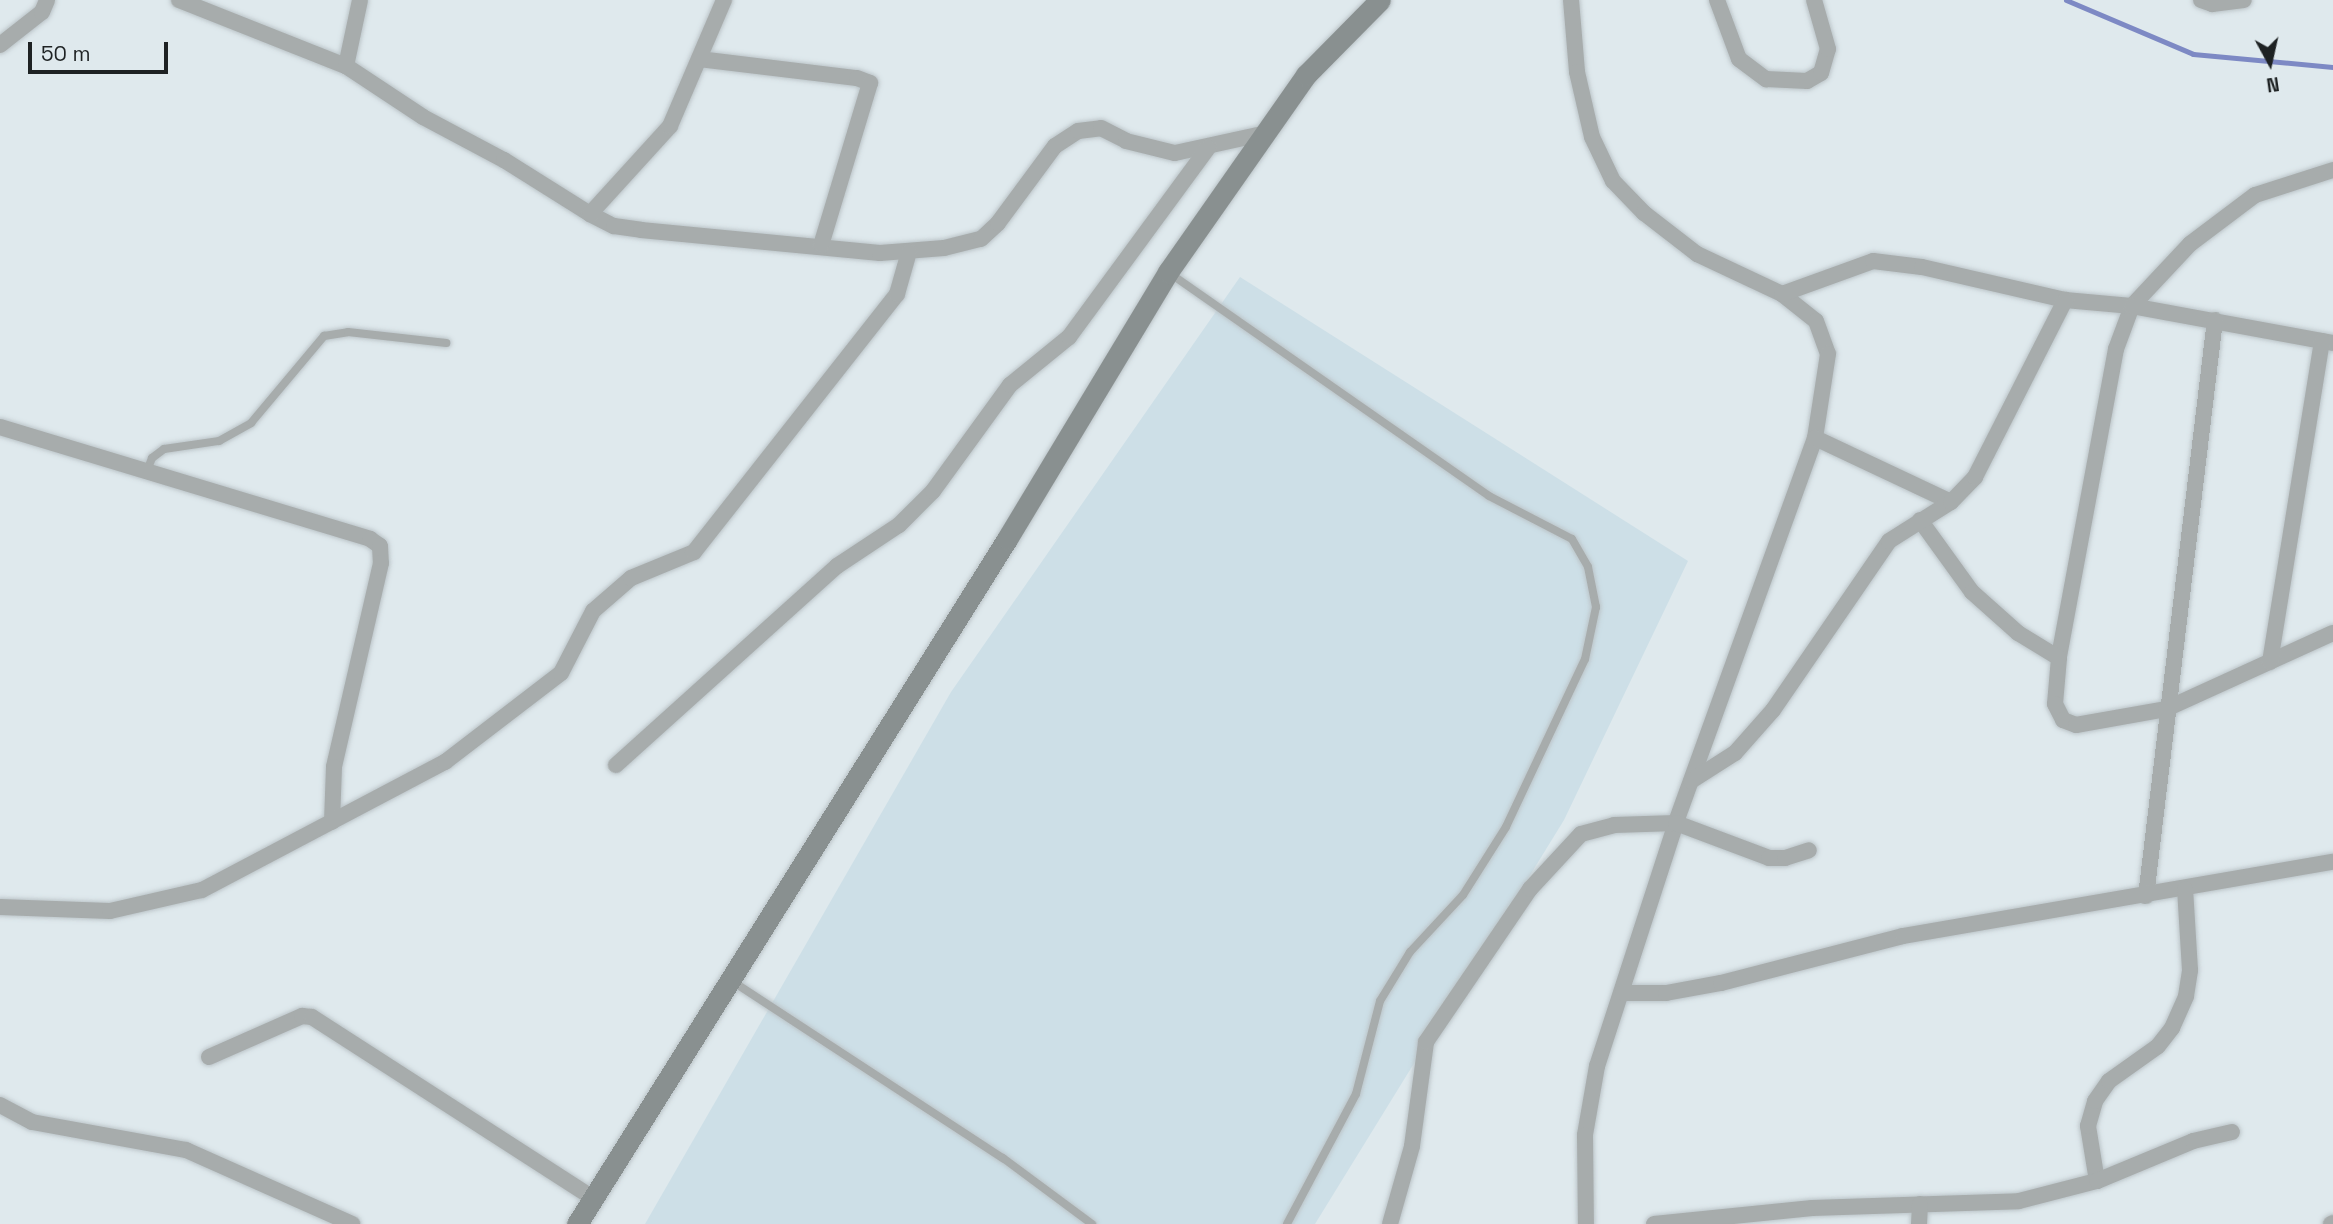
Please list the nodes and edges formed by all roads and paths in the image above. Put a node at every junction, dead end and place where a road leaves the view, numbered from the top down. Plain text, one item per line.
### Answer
1 (47, 0) edge
2 (179, 0) edge
3 (360, 0) edge
4 (724, 0) edge
5 (1380, 0) edge
6 (1572, 0) edge
7 (1717, 0) edge
8 (1814, 0) edge
9 (2201, 0) edge
10 (2244, 0) edge
11 (0, 45) edge
12 (699, 58) junction
13 (346, 66) junction
14 (1262, 134) junction
15 (1208, 148) junction
16 (2333, 170) edge
17 (590, 214) junction
18 (821, 245) junction
19 (909, 252) junction
20 (1168, 272) junction
21 (1782, 294) junction
22 (2065, 300) junction
23 (2132, 306) junction
24 (2215, 320) junction
25 (2327, 342) edge
26 (446, 343) dead end
27 (0, 427) edge
28 (1815, 438) junction
29 (147, 471) junction
30 (1951, 502) junction
31 (1920, 520) junction
32 (2333, 633) edge
33 (2059, 658) junction
34 (2270, 662) junction
35 (2166, 709) junction
36 (616, 765) dead end
37 (1691, 781) junction
38 (332, 822) junction
39 (1676, 823) junction
40 (1809, 850) dead end
41 (2333, 862) edge
42 (2185, 889) junction
43 (2146, 896) junction
44 (0, 908) edge
45 (728, 978) junction
46 (1623, 993) junction
47 (209, 1057) dead end
48 (0, 1105) edge
49 (2232, 1132) dead end
50 (2097, 1181) junction
51 (593, 1198) junction
52 (1920, 1204) junction
53 (352, 1224) edge
54 (577, 1224) edge
55 (1092, 1224) edge
56 (1287, 1224) edge
57 (1390, 1224) edge
58 (1586, 1224) edge
59 (1654, 1224) edge
60 (1919, 1224) edge

1 - 11 street
2 - 13 street
3 - 13 street
4 - 12 street
5 - 14 street
6 - 21 street
7 - 8 street
9 - 10 street
12 - 17 street
12 - 18 street
13 - 17 street
14 - 15 street
14 - 20 street
15 - 19 street
15 - 36 street
16 - 23 street
17 - 18 street
18 - 19 street
19 - 38 street
20 - 45 street
20 - 56 lane
21 - 22 street
21 - 28 street
22 - 23 street
22 - 30 street
23 - 24 street
23 - 33 street
24 - 25 street
24 - 35 street
25 - 34 street
26 - 29 lane
27 - 29 street
28 - 30 street
28 - 37 street
29 - 38 street
30 - 31 street
31 - 33 street
31 - 37 street
32 - 34 street
33 - 35 street
34 - 35 street
35 - 43 street
37 - 39 street
38 - 44 street
39 - 40 street
39 - 46 street
39 - 57 street
41 - 42 street
42 - 43 street
42 - 50 street
43 - 46 street
45 - 51 street
45 - 55 lane
46 - 58 street
47 - 51 street
48 - 53 street
49 - 50 street
50 - 52 street
51 - 54 street
52 - 59 street
52 - 60 street

